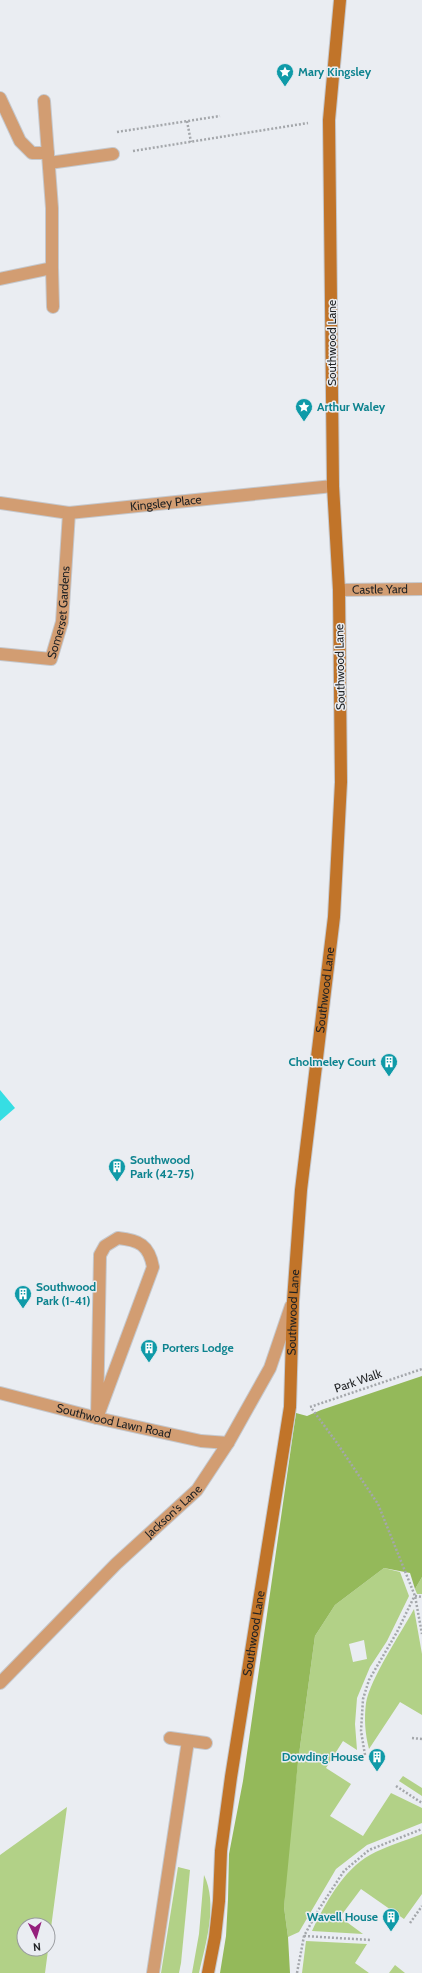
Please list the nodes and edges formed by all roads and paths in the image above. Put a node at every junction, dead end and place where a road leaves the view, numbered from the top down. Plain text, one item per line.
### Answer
1 (340, 0) edge
2 (0, 98) edge
3 (44, 102) dead end
4 (220, 116) dead end
5 (329, 120) junction
6 (187, 121) junction
7 (109, 134) dead end
8 (191, 142) junction
9 (113, 154) joint
10 (48, 158) junction
11 (52, 268) junction
12 (0, 280) edge
13 (53, 307) dead end
14 (333, 486) junction
15 (0, 503) edge
16 (70, 514) junction
17 (422, 589) edge
18 (339, 590) junction
19 (0, 654) edge
20 (293, 1301) junction
21 (422, 1369) edge
22 (0, 1393) edge
23 (305, 1407) dead end
24 (310, 1407) junction
25 (97, 1418) junction
26 (228, 1443) junction
27 (415, 1596) junction
28 (422, 1597) edge
29 (422, 1634) edge
30 (0, 1683) edge
31 (170, 1738) dead end
32 (412, 1738) dead end
33 (422, 1738) edge
34 (188, 1741) junction
35 (206, 1743) dead end
36 (365, 1755) dead end
37 (396, 1786) dead end
38 (422, 1803) edge
39 (422, 1829) edge
40 (422, 1906) edge
41 (410, 1923) dead end
42 (304, 1936) junction
43 (371, 1940) dead end
44 (153, 1973) edge
45 (208, 1973) edge
46 (297, 1973) edge

1 - 5 main road, Southwood Lane
2 - 10 street
3 - 10 street
4 - 6 path
5 - 8 path
5 - 14 main road, Southwood Lane
6 - 7 path
6 - 8 path
8 - 9 path
9 - 10 street
10 - 11 street
11 - 12 street
11 - 13 street
14 - 16 street, Kingsley Place
14 - 18 main road, Southwood Lane
15 - 16 street, Kingsley Place
16 - 19 street, Somerset Gardens
17 - 18 street, Castle Yard
18 - 20 main road, Southwood Lane
20 - 26 street, Jackson's Lane
20 - 45 main road, Southwood Lane
21 - 24 path, Park Walk
22 - 25 street, Southwood Lawn Road
23 - 24 path, Park Walk
24 - 27 path
25 - 25 street
25 - 26 street, Southwood Lawn Road
26 - 30 street, Jackson's Lane
27 - 28 path
27 - 29 path
27 - 36 path
31 - 34 street
32 - 33 path
34 - 35 street
34 - 44 street
37 - 38 path
39 - 42 path
40 - 41 path
42 - 43 path
42 - 46 path

